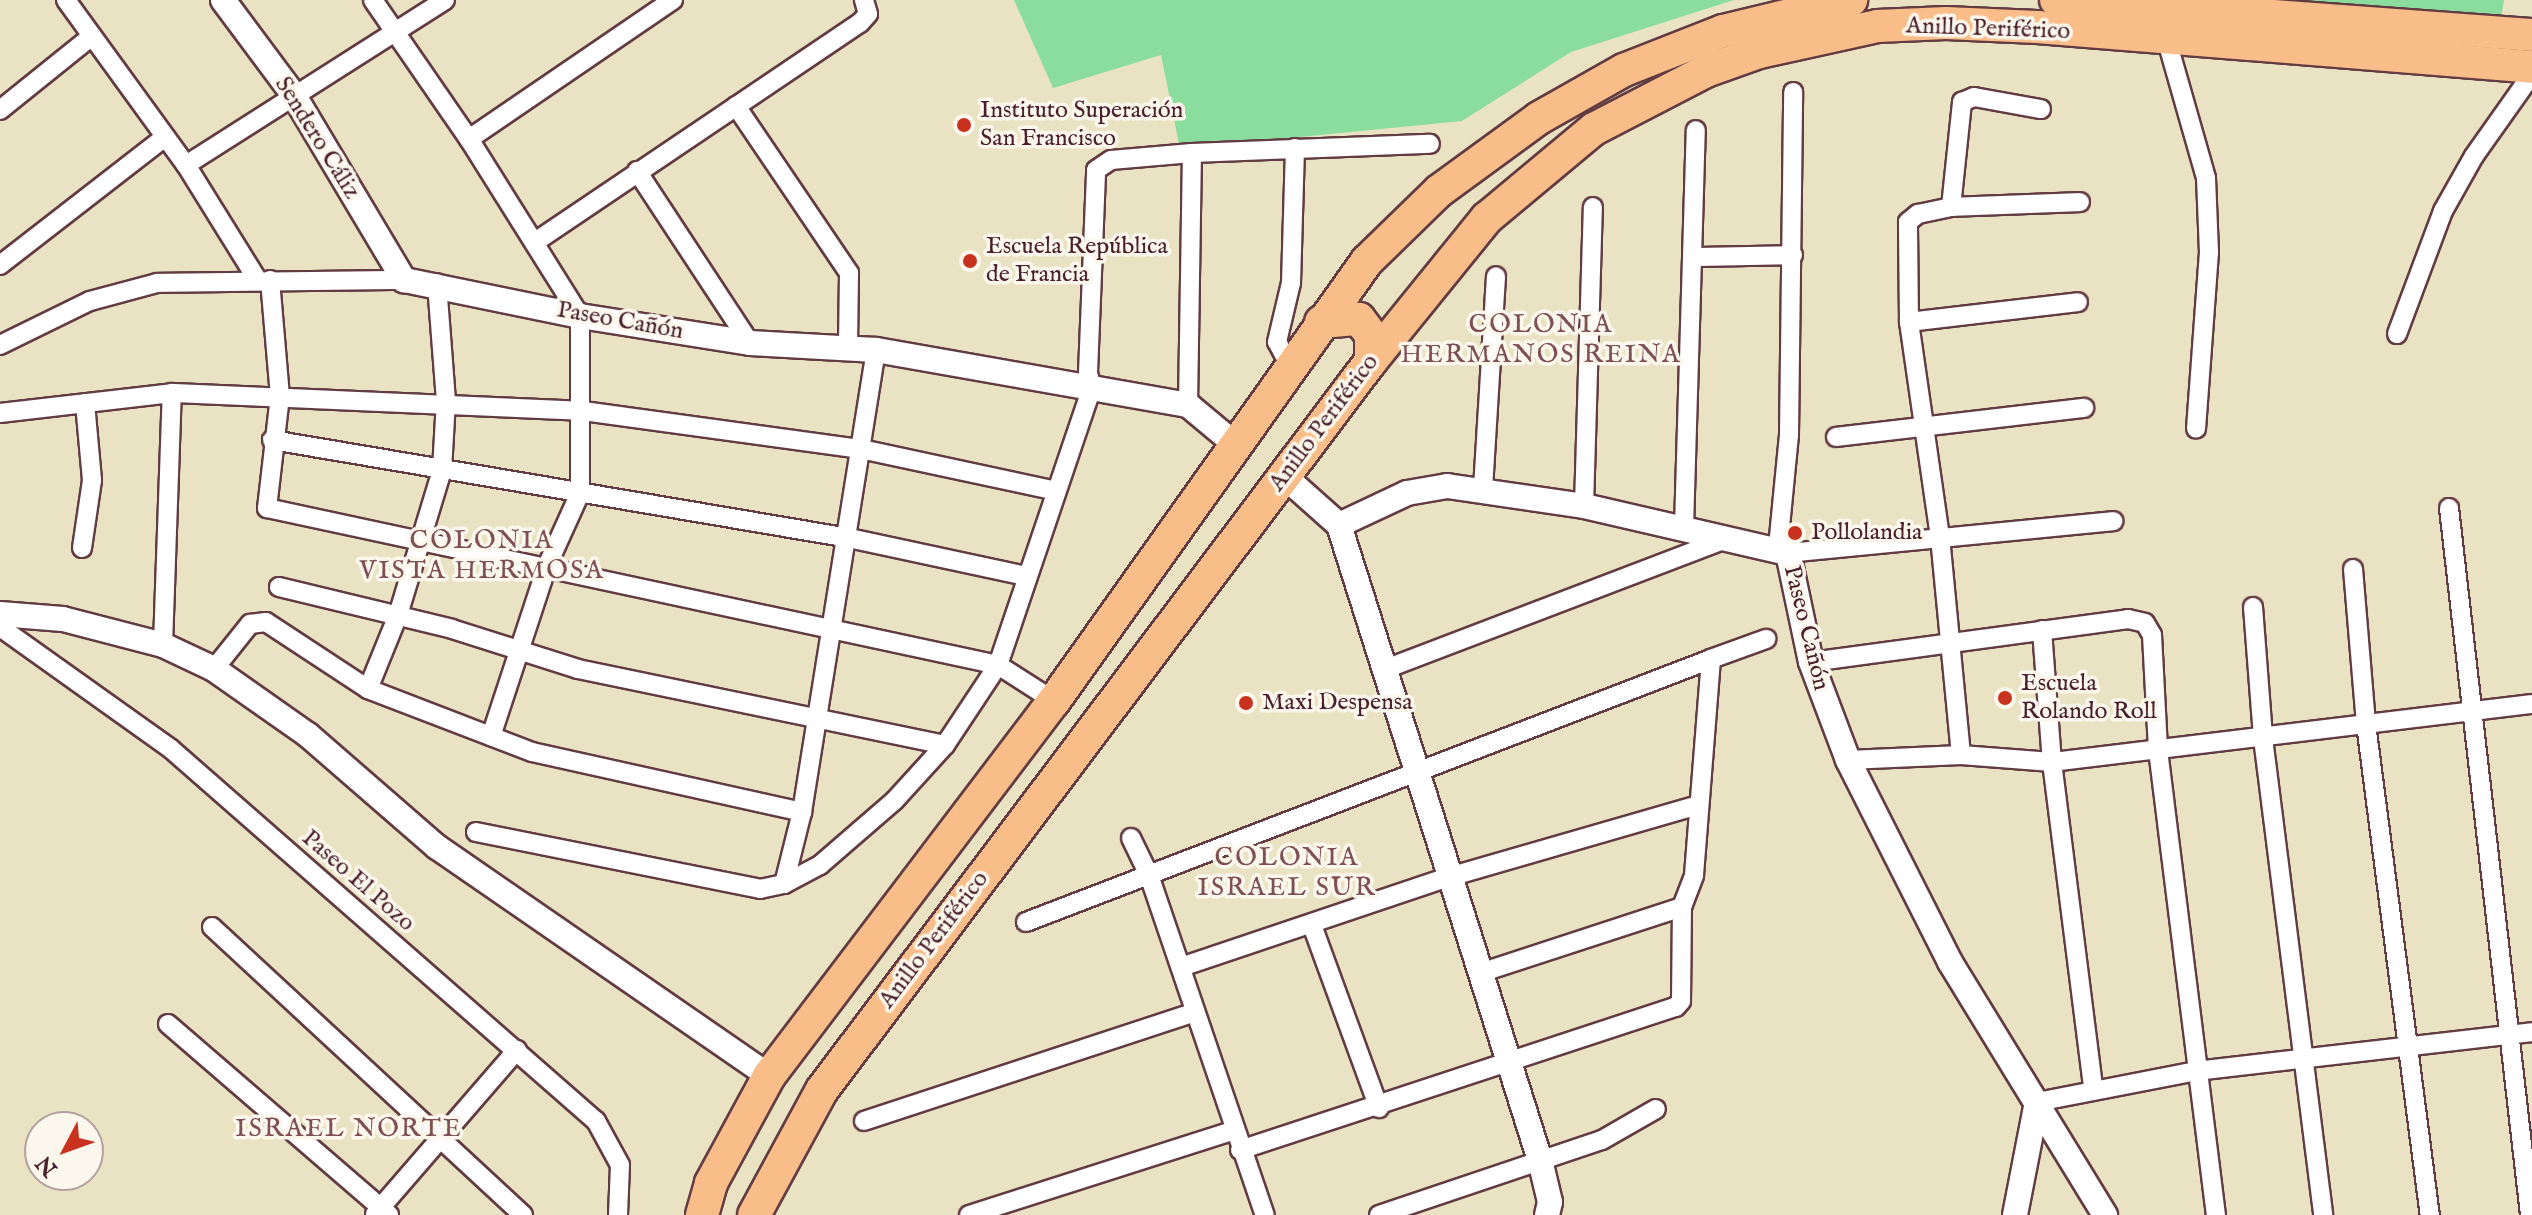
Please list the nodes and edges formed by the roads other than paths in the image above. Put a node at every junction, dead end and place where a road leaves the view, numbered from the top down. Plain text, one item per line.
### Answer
1 (66, 0) edge
2 (223, 0) edge
3 (373, 0) edge
4 (445, 0) edge
5 (673, 0) edge
6 (864, 0) edge
7 (1851, 0) edge
8 (2056, 0) edge
9 (393, 30) junction
10 (2532, 35) edge
11 (92, 36) junction
12 (2167, 41) junction
13 (2532, 67) edge
14 (2532, 74) edge
15 (1793, 92) dead end
16 (293, 94) junction
17 (736, 106) junction
18 (2041, 109) dead end
19 (0, 110) edge
20 (1696, 130) dead end
21 (165, 137) junction
22 (469, 139) junction
23 (1430, 144) dead end
24 (1295, 148) junction
25 (1192, 153) junction
26 (186, 165) junction
27 (637, 171) junction
28 (2080, 202) dead end
29 (1593, 207) dead end
30 (1951, 207) junction
31 (535, 242) junction
32 (1793, 255) junction
33 (1693, 257) junction
34 (0, 265) edge
35 (1496, 276) dead end
36 (264, 280) junction
37 (404, 280) junction
38 (437, 283) junction
39 (2078, 302) dead end
40 (580, 316) junction
41 (1321, 322) junction
42 (1909, 322) junction
43 (2397, 334) dead end
44 (750, 343) junction
45 (0, 345) edge
46 (848, 348) junction
47 (876, 350) junction
48 (1371, 361) junction
49 (1290, 366) junction
50 (1092, 388) junction
51 (172, 393) junction
52 (280, 396) junction
53 (446, 401) junction
54 (85, 403) junction
55 (1188, 405) junction
56 (2084, 408) dead end
57 (583, 411) junction
58 (0, 413) edge
59 (1921, 427) junction
60 (2196, 429) dead end
61 (1836, 437) dead end
62 (272, 440) junction
63 (1236, 445) junction
64 (861, 449) junction
65 (442, 470) junction
66 (1284, 476) junction
67 (1483, 489) junction
68 (1053, 490) junction
69 (580, 493) junction
70 (1584, 506) junction
71 (2449, 508) dead end
72 (2113, 521) dead end
73 (1339, 525) junction
74 (1684, 527) junction
75 (1730, 537) junction
76 (1940, 537) junction
77 (849, 538) junction
78 (423, 540) junction
79 (82, 548) dead end
80 (1783, 550) junction
81 (547, 566) junction
82 (2353, 569) dead end
83 (1026, 576) junction
84 (279, 587) dead end
85 (2253, 607) dead end
86 (0, 614) edge
87 (398, 615) junction
88 (829, 626) junction
89 (0, 627) edge
90 (2042, 630) junction
91 (1766, 639) dead end
92 (1950, 642) junction
93 (163, 645) junction
94 (520, 651) junction
95 (1711, 659) junction
96 (1811, 662) junction
97 (998, 665) junction
98 (214, 669) junction
99 (1383, 670) junction
100 (368, 689) junction
101 (1054, 701) junction
102 (2532, 704) edge
103 (2470, 712) junction
104 (815, 720) junction
105 (2366, 724) junction
106 (491, 736) junction
107 (2263, 738) junction
108 (945, 745) junction
109 (2158, 750) junction
110 (1961, 755) junction
111 (1848, 760) junction
112 (2052, 762) junction
113 (1415, 770) junction
114 (974, 802) junction
115 (1698, 805) junction
116 (802, 812) junction
117 (476, 832) dead end
118 (1013, 835) junction
119 (1131, 838) dead end
120 (1149, 875) junction
121 (1449, 877) junction
122 (784, 884) junction
123 (1682, 907) junction
124 (1026, 922) dead end
125 (1312, 925) junction
126 (212, 927) dead end
127 (1181, 967) junction
128 (1480, 973) junction
129 (1195, 1012) junction
130 (168, 1024) dead end
131 (2532, 1032) edge
132 (2509, 1035) junction
133 (2408, 1045) junction
134 (517, 1050) junction
135 (1508, 1059) junction
136 (2303, 1061) junction
137 (2196, 1071) junction
138 (769, 1076) junction
139 (2093, 1088) junction
140 (2037, 1102) junction
141 (1379, 1108) junction
142 (1656, 1109) dead end
143 (864, 1121) dead end
144 (1233, 1131) junction
145 (440, 1139) junction
146 (1240, 1150) junction
147 (1540, 1160) junction
148 (381, 1212) edge
149 (523, 1215) edge
150 (618, 1215) edge
151 (702, 1215) edge
152 (754, 1215) edge
153 (969, 1215) edge
154 (1265, 1215) edge
155 (1379, 1215) edge
156 (1547, 1215) edge
157 (2015, 1215) edge
158 (2105, 1215) edge
159 (2216, 1215) edge
160 (2323, 1215) edge
161 (2430, 1215) edge
162 (2530, 1215) edge

1 - 11 street
2 - 16 street, Sendero Cáliz
3 - 9 street
4 - 9 street
5 - 22 street
6 - 17 street
7 - 41 highway
8 - 10 highway, Anillo Periférico
9 - 16 street
9 - 22 street
11 - 19 street
11 - 21 street
12 - 13 highway, Anillo Periférico
12 - 48 highway, Anillo Periférico
12 - 60 street
14 - 43 street
15 - 32 street
16 - 26 street
16 - 37 street, Sendero Cáliz
17 - 27 street
17 - 46 street
18 - 30 street
20 - 33 street
21 - 26 street
21 - 34 street
22 - 31 street
23 - 24 street
24 - 25 street
24 - 49 street
25 - 50 street
25 - 55 street
26 - 36 street
27 - 31 street
27 - 44 street
28 - 30 street
29 - 70 street
30 - 42 street
31 - 40 street
32 - 33 street
32 - 80 street
33 - 74 street
35 - 67 street
36 - 37 street, Paseo Cañón
36 - 45 street, Paseo Cañón
36 - 52 street
37 - 38 street, Paseo Cañón
38 - 40 street, Paseo Cañón
38 - 53 street
39 - 42 street
40 - 44 street, Paseo Cañón
40 - 57 street
41 - 48 highway
41 - 49 highway
42 - 59 street
44 - 46 street, Paseo Cañón
46 - 47 street, Paseo Cañón
47 - 50 street, Paseo Cañón
47 - 64 street
48 - 66 highway, Anillo Periférico
49 - 63 highway
50 - 55 street, Paseo Cañón
50 - 68 street
51 - 52 street
51 - 54 street
51 - 93 street
52 - 53 street
52 - 62 street
53 - 57 street
53 - 65 street
54 - 58 street
54 - 79 street
55 - 63 street, Paseo Cañón
56 - 59 street
57 - 64 street
57 - 69 street
59 - 61 street
59 - 76 street
62 - 65 street
62 - 78 street
63 - 101 highway
64 - 68 street
64 - 77 street
65 - 69 street
65 - 78 street
66 - 73 street
66 - 118 highway, Anillo Periférico
67 - 70 street, Paseo Cañón
67 - 73 street, Paseo Cañón
68 - 83 street
69 - 77 street
69 - 81 street
70 - 74 street, Paseo Cañón
71 - 103 street
72 - 76 street
73 - 99 street
74 - 75 street, Paseo Cañón
75 - 80 street, Paseo Cañón
75 - 99 street
76 - 80 street
76 - 92 street
77 - 83 street
77 - 88 street
78 - 81 street
78 - 87 street
80 - 96 street, Paseo Cañón
81 - 88 street
81 - 94 street
82 - 105 street
83 - 97 street
84 - 87 street
85 - 107 street
86 - 93 street
87 - 94 street
87 - 100 street
88 - 97 street
88 - 104 street
89 - 134 street, Paseo El Pozo
90 - 92 street
90 - 109 street
90 - 112 street
91 - 95 street
92 - 96 street
92 - 110 street
93 - 98 street
94 - 104 street
94 - 106 street
95 - 113 street
95 - 115 street
96 - 111 street, Paseo Cañón
97 - 101 street
97 - 108 street
98 - 100 street
98 - 138 street
99 - 113 street
100 - 106 street
101 - 114 highway
102 - 103 street
103 - 105 street
103 - 132 street
104 - 108 street
104 - 116 street
105 - 107 street
105 - 133 street
106 - 116 street
107 - 109 street
107 - 136 street
108 - 122 street
109 - 112 street
109 - 137 street
110 - 111 street
110 - 112 street
111 - 140 street, Paseo Cañón
112 - 139 street
113 - 120 street
113 - 121 street
114 - 118 highway
114 - 138 highway
115 - 121 street
115 - 123 street
116 - 122 street
117 - 122 street
118 - 152 highway, Anillo Periférico
119 - 120 street
120 - 124 street
120 - 127 street
121 - 125 street
121 - 128 street
123 - 128 street
123 - 135 street
125 - 127 street
125 - 141 street
126 - 145 street
127 - 129 street
128 - 135 street
129 - 143 street
129 - 144 street
130 - 148 street
131 - 132 street
132 - 133 street
132 - 162 street
133 - 136 street
133 - 161 street
134 - 145 street
134 - 150 street, Paseo El Pozo
135 - 141 street
135 - 147 street
136 - 137 street
136 - 160 street
137 - 139 street
137 - 159 street
138 - 151 highway
139 - 140 street
140 - 157 street
140 - 158 street, Paseo Cañón
141 - 146 street
142 - 147 street
144 - 146 street
144 - 153 street
145 - 148 street
145 - 149 street
146 - 154 street
147 - 155 street
147 - 156 street

